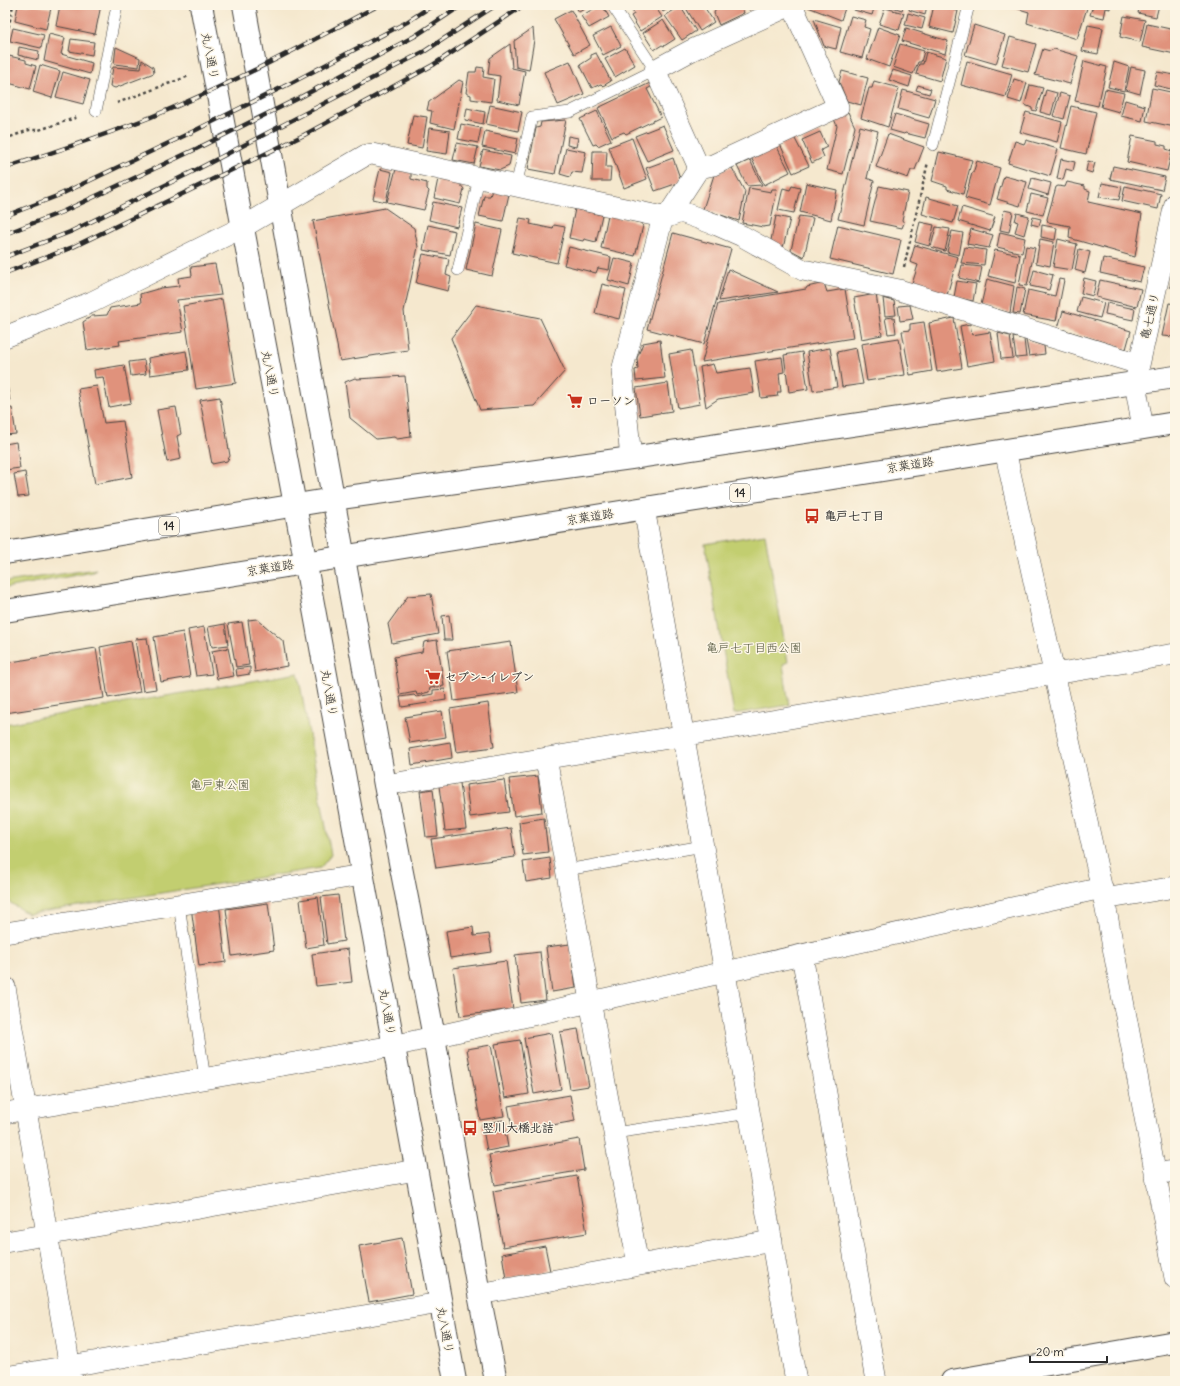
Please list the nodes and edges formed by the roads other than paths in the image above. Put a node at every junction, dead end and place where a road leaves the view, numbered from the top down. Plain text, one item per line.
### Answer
1 (117, 5) edge
2 (201, 5) edge
3 (244, 5) edge
4 (792, 5) edge
5 (969, 5) edge
6 (616, 6) edge
7 (655, 70) junction
8 (96, 111) dead end
9 (933, 146) road end
10 (699, 168) junction
11 (479, 178) junction
12 (516, 186) junction
13 (1175, 204) edge
14 (280, 206) junction
15 (665, 217) junction
16 (243, 228) junction
17 (458, 270) dead end
18 (5, 337) edge
19 (1137, 374) junction
20 (1175, 377) edge
21 (1175, 423) edge
22 (1143, 428) junction
23 (1005, 450) junction
24 (632, 458) junction
25 (333, 499) junction
26 (295, 505) junction
27 (644, 508) junction
28 (5, 553) edge
29 (344, 556) junction
30 (306, 562) junction
31 (5, 611) edge
32 (1175, 654) edge
33 (1055, 674) junction
34 (684, 735) junction
35 (546, 758) junction
36 (385, 785) junction
37 (704, 846) junction
38 (566, 870) junction
39 (362, 875) junction
40 (1175, 887) edge
41 (1103, 894) junction
42 (179, 905) junction
43 (5, 934) edge
44 (802, 955) junction
45 (725, 972) junction
46 (5, 987) edge
47 (590, 1002) junction
48 (434, 1037) junction
49 (393, 1046) junction
50 (205, 1079) junction
51 (26, 1110) junction
52 (5, 1113) edge
53 (750, 1113) junction
54 (614, 1133) junction
55 (416, 1170) junction
56 (1175, 1171) edge
57 (1155, 1174) junction
58 (47, 1235) junction
59 (5, 1242) edge
60 (772, 1242) junction
61 (638, 1265) junction
62 (1175, 1278) edge
63 (479, 1294) junction
64 (440, 1303) junction
65 (1175, 1342) edge
66 (71, 1374) edge
67 (5, 1377) edge
68 (455, 1381) edge
69 (496, 1381) edge
70 (796, 1381) edge
71 (876, 1381) edge
72 (952, 1381) edge

1 - 8 lane
2 - 16 main road, 丸八通り
3 - 14 main road
4 - 7 street
4 - 10 street
5 - 9 lane
6 - 7 lane
7 - 10 street
7 - 12 lane
10 - 15 street
11 - 12 street
11 - 14 street
11 - 17 lane
12 - 15 street
13 - 19 street, 亀七通り
14 - 16 street
14 - 25 main road
15 - 19 street
15 - 24 street
16 - 18 street
16 - 26 main road, 丸八通り
19 - 20 main road, 14
19 - 22 street, 亀七通り
19 - 24 main road, 14
21 - 22 main road, 京葉道路 / 14
22 - 23 main road, 京葉道路 / 14
23 - 27 main road, 京葉道路 / 14
23 - 33 street
24 - 25 main road, 14
25 - 26 main road, 14
25 - 29 main road
26 - 28 main road, 14
26 - 30 main road, 丸八通り
27 - 29 main road, 京葉道路 / 14
27 - 34 street
29 - 30 main road, 京葉道路 / 14
29 - 36 main road
30 - 31 main road, 京葉道路 / 14
30 - 39 main road, 丸八通り
32 - 33 street
33 - 34 street
33 - 41 street
34 - 35 street
34 - 37 street
35 - 36 street
35 - 38 street
36 - 48 main road
37 - 38 lane
37 - 45 street
38 - 47 street
39 - 42 street
39 - 49 main road, 丸八通り
40 - 41 street
41 - 44 street
41 - 57 street
42 - 43 street
42 - 50 lane
44 - 45 street
44 - 71 street
45 - 47 street
45 - 53 street
46 - 51 street
47 - 48 street
47 - 54 street
48 - 49 street
48 - 63 main road
49 - 50 street
49 - 55 main road, 丸八通り
50 - 51 street
51 - 52 street
51 - 58 street
53 - 54 lane
53 - 60 street
54 - 61 street
55 - 58 street
55 - 64 main road, 丸八通り
56 - 57 street
57 - 62 street
58 - 59 street
58 - 66 street
60 - 61 street
60 - 70 street
61 - 63 street
63 - 69 main road
64 - 66 street
64 - 68 main road, 丸八通り
65 - 72 main road
66 - 67 street

